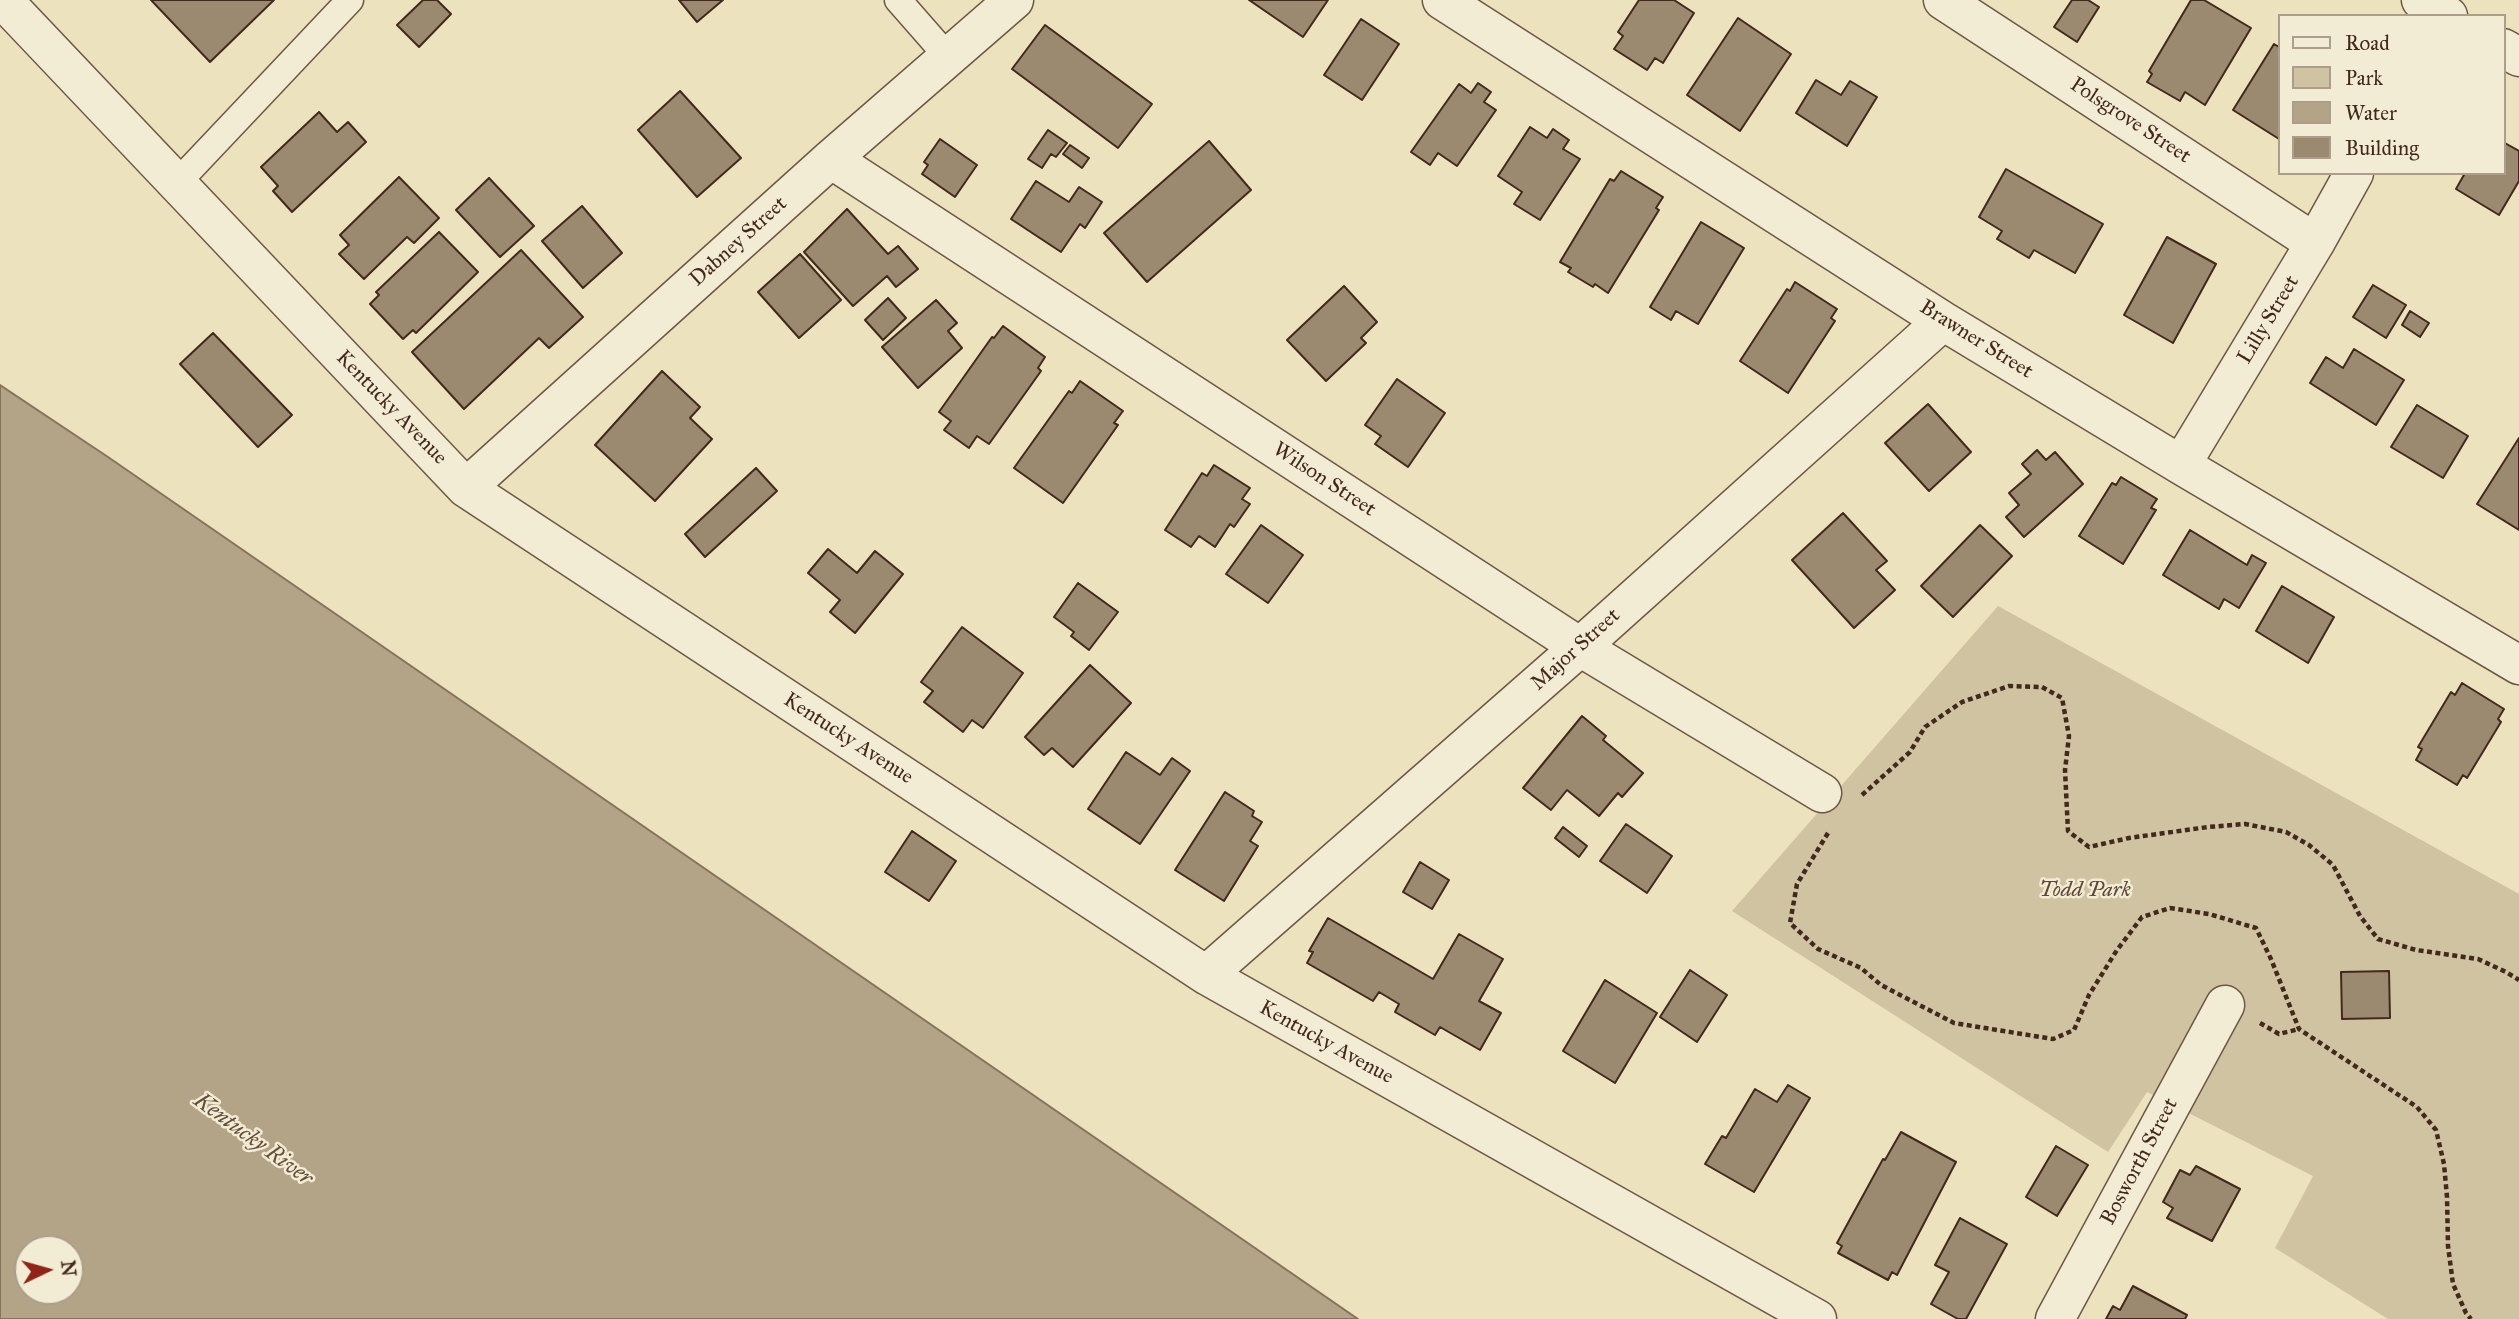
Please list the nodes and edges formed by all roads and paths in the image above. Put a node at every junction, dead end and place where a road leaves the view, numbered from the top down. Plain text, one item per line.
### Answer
1 (3, 0) edge
2 (349, 0) edge
3 (898, 0) edge
4 (1014, 0) edge
5 (1442, 0) edge
6 (1943, 0) edge
7 (948, 57) junction
8 (831, 159) junction
9 (2353, 175) edge
10 (177, 183) junction
11 (2315, 243) junction
12 (1943, 321) junction
13 (2181, 466) junction
14 (466, 488) junction
15 (1580, 647) junction
16 (2519, 665) edge
17 (1838, 798) joint
18 (1830, 830) dead end
19 (1206, 975) junction
20 (2519, 980) edge
21 (2225, 1005) dead end
22 (1817, 1319) edge
23 (2055, 1319) edge
24 (2471, 1319) edge

1 - 10 street, Kentucky Avenue
2 - 10 lane
3 - 7 lane
4 - 7 street, Dabney Street
5 - 12 street, Brawner Street
6 - 11 street, Polsgrove Street
7 - 8 street, Dabney Street
8 - 14 street, Dabney Street
8 - 15 street, Wilson Street
9 - 11 street, Lilly Street
10 - 14 street, Kentucky Avenue
11 - 13 street, Lilly Street
12 - 13 street, Brawner Street
12 - 15 street, Major Street
13 - 16 street, Brawner Street
14 - 19 street, Kentucky Avenue
15 - 17 street, Wilson Street
15 - 19 street, Major Street
17 - 20 path
18 - 24 path
19 - 22 street, Kentucky Avenue
21 - 23 street, Bosworth Street

